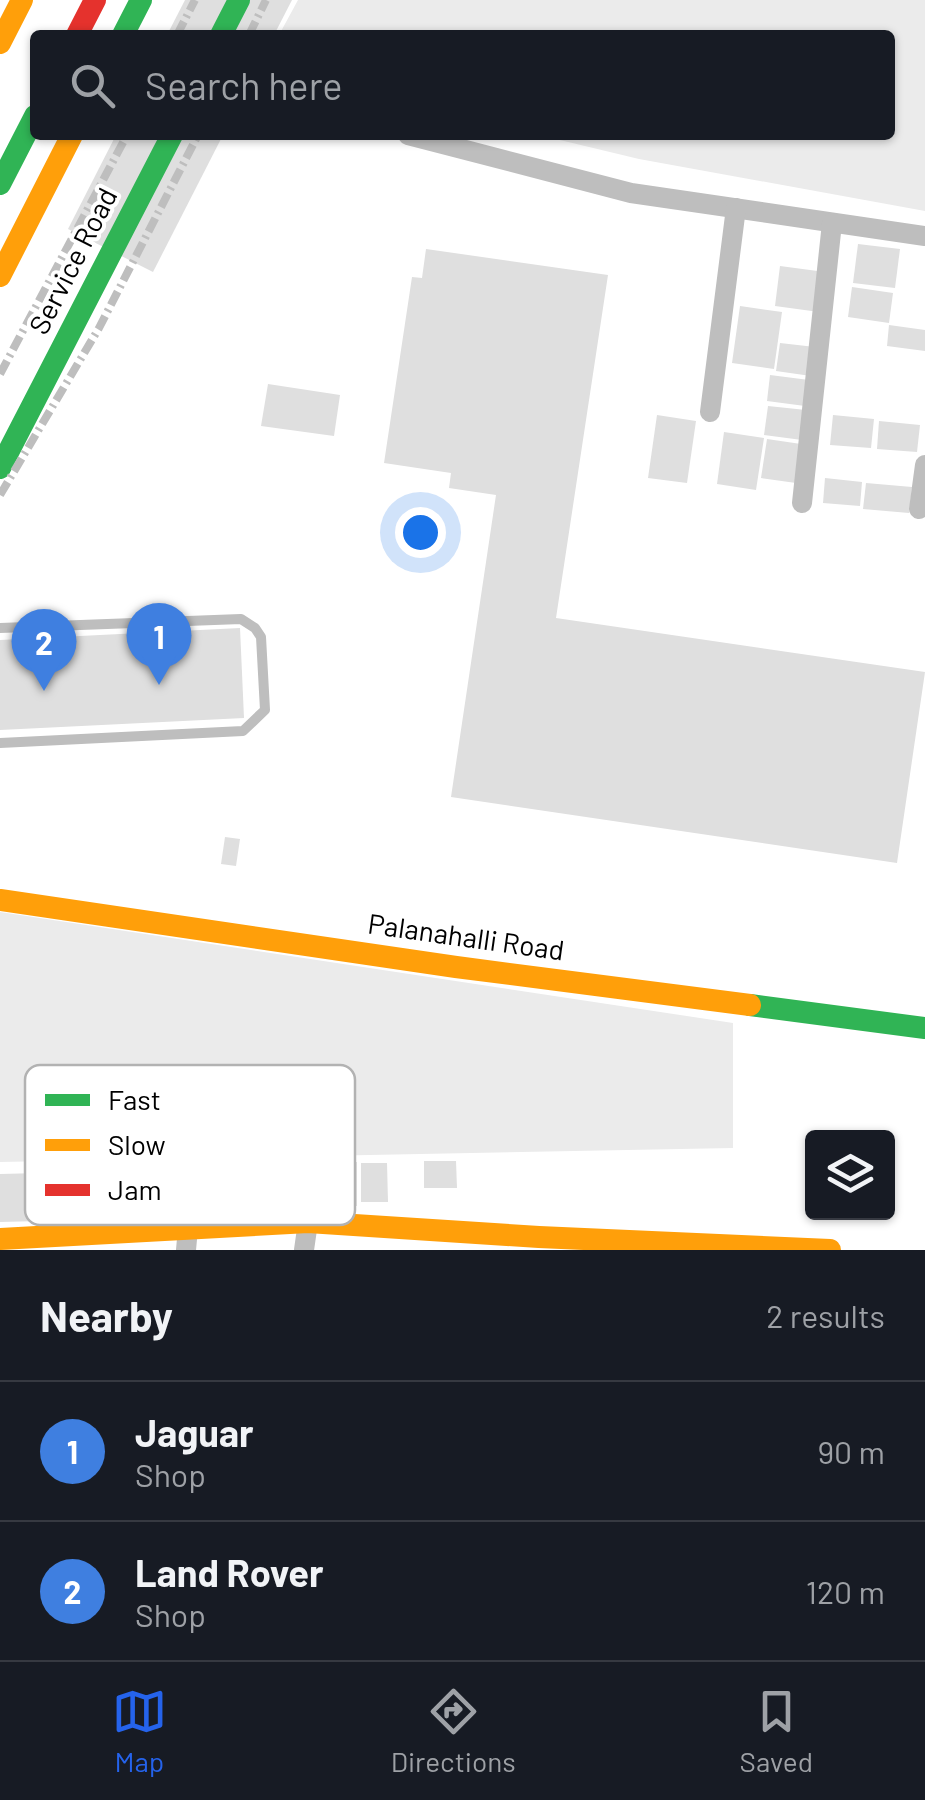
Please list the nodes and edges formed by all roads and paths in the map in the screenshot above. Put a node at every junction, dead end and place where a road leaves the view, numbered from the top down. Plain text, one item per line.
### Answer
1 (22, 0) edge
2 (95, 0) edge
3 (141, 0) edge
4 (238, 0) edge
5 (80, 30) edge
6 (126, 30) edge
7 (224, 30) edge
8 (0, 43) edge
9 (30, 126) edge
10 (69, 140) edge
11 (169, 140) edge
12 (428, 140) edge
13 (0, 184) edge
14 (736, 208) junction
15 (832, 224) junction
16 (925, 236) edge
17 (0, 276) edge
18 (710, 412) dead end
19 (925, 466) edge
20 (0, 468) edge
21 (802, 503) dead end
22 (918, 509) dead end
23 (0, 628) edge
24 (0, 744) edge
25 (0, 900) edge
26 (925, 1028) edge
27 (287, 1225) edge
28 (308, 1225) edge
29 (339, 1225) edge
30 (187, 1239) edge
31 (0, 1240) edge
32 (538, 1244) edge
33 (631, 1244) edge
34 (765, 1248) edge
35 (304, 1250) edge
36 (830, 1250) edge

1 - 8 main road
2 - 5 main road
3 - 6 main road
4 - 7 main road
9 - 13 main road
10 - 17 main road
11 - 20 main road, Service Road
12 - 14 street
14 - 15 street
14 - 18 street
15 - 16 street
15 - 21 street
19 - 22 street
23 - 24 lane
25 - 26 main road, Palanahalli Road
27 - 30 main road
28 - 35 street
29 - 32 main road
30 - 31 main road
32 - 33 main road
33 - 34 main road
34 - 36 main road

